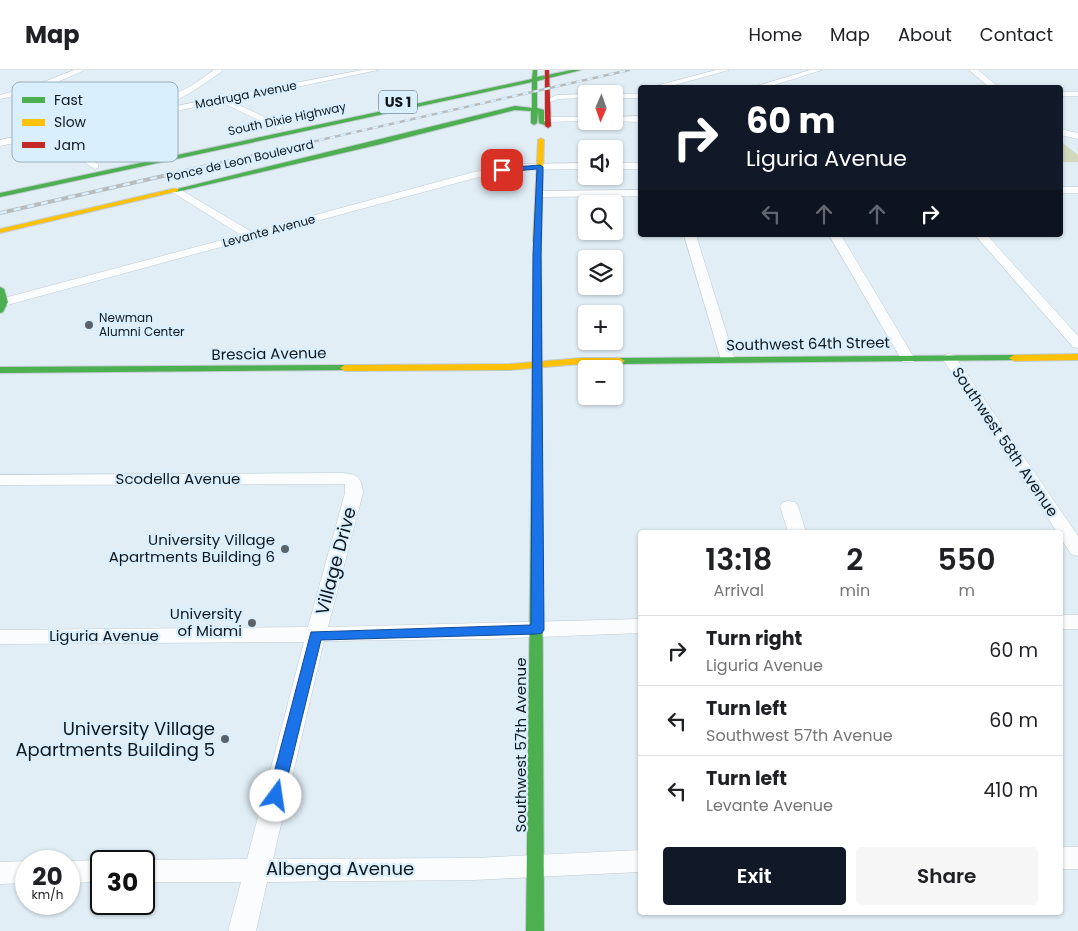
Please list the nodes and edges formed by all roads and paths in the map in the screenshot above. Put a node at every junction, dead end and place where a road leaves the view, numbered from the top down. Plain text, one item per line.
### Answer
1 (80, 70) edge
2 (219, 70) edge
3 (334, 70) edge
4 (374, 70) edge
5 (579, 70) edge
6 (725, 70) edge
7 (818, 70) edge
8 (972, 70) edge
9 (542, 73) edge
10 (351, 74) junction
11 (54, 82) edge
12 (664, 85) edge
13 (765, 85) edge
14 (992, 85) edge
15 (0, 86) edge
16 (194, 88) junction
17 (638, 90) edge
18 (623, 94) edge
19 (1063, 94) edge
20 (1078, 94) edge
21 (10, 95) joint
22 (178, 95) edge
23 (548, 96) junction
24 (578, 96) edge
25 (623, 96) edge
26 (638, 96) edge
27 (0, 97) edge
28 (221, 100) junction
29 (178, 108) edge
30 (534, 114) junction
31 (623, 120) edge
32 (638, 120) edge
33 (578, 121) edge
34 (548, 123) junction
35 (324, 124) junction
36 (279, 127) junction
37 (1063, 133) edge
38 (1078, 137) edge
39 (256, 139) junction
40 (541, 140) junction
41 (1078, 145) edge
42 (178, 148) edge
43 (178, 156) edge
44 (89, 162) edge
45 (114, 162) edge
46 (152, 162) edge
47 (143, 164) junction
48 (95, 166) junction
49 (578, 166) edge
50 (623, 166) edge
51 (638, 166) edge
52 (540, 167) junction
53 (65, 181) junction
54 (0, 186) edge
55 (176, 190) junction
56 (1063, 190) edge
57 (1077, 191) edge
58 (638, 193) edge
59 (538, 194) junction
60 (0, 195) edge
61 (0, 231) edge
62 (251, 236) junction
63 (691, 237) edge
64 (836, 237) edge
65 (983, 237) edge
66 (0, 289) edge
67 (1, 305) edge
68 (1078, 344) edge
69 (1078, 357) edge
70 (908, 358) junction
71 (949, 358) junction
72 (728, 360) junction
73 (538, 365) junction
74 (0, 370) edge
75 (0, 480) edge
76 (354, 482) joint
77 (789, 506) dead end
78 (797, 530) edge
79 (1078, 550) edge
80 (1063, 622) edge
81 (1078, 622) edge
82 (638, 626) edge
83 (537, 630) junction
84 (316, 635) junction
85 (0, 637) edge
86 (1063, 858) edge
87 (1078, 858) edge
88 (638, 861) edge
89 (536, 866) junction
90 (258, 870) junction
91 (155, 871) edge
92 (0, 872) edge
93 (15, 872) edge
94 (242, 931) edge
95 (535, 931) edge

1 - 11 street
2 - 16 street, Madruga Avenue
3 - 10 street
4 - 10 street, Madruga Avenue
5 - 9 main road, South Dixie Highway / US 1
6 - 12 street
7 - 13 street
8 - 14 street
9 - 23 main road, Southwest 57th Avenue
9 - 30 main road, Southwest 57th Avenue
9 - 35 main road, South Dixie Highway / US 1
9 - 36 main road, South Dixie Highway / US 1
10 - 28 street, Madruga Avenue
15 - 21 street
16 - 22 street, Madruga Avenue
16 - 28 street
17 - 18 street
19 - 20 street
21 - 27 street
23 - 24 street
23 - 34 main road, Southwest 57th Avenue
25 - 26 street
28 - 29 street, Madruga Avenue
28 - 36 street
30 - 34 main road
30 - 40 main road, Southwest 57th Avenue
30 - 55 main road, Ponce de Leon Boulevard
31 - 32 street
33 - 34 street
34 - 40 main road, Southwest 57th Avenue
35 - 36 main road
35 - 39 main road, South Dixie Highway / US 1
36 - 39 main road
36 - 42 main road, South Dixie Highway / US 1
37 - 38 street
38 - 41 street
39 - 43 main road, South Dixie Highway / US 1
40 - 52 main road, Southwest 57th Avenue
44 - 48 street
45 - 48 main road, South Dixie Highway / US 1
46 - 47 main road, South Dixie Highway / US 1
47 - 48 main road
47 - 53 main road, South Dixie Highway / US 1
48 - 53 main road
48 - 54 main road, South Dixie Highway / US 1
49 - 52 street, Levante Avenue
50 - 51 street
52 - 59 main road, Southwest 57th Avenue
52 - 62 street, Levante Avenue
53 - 60 main road, South Dixie Highway / US 1
55 - 61 main road, Ponce de Leon Boulevard
55 - 62 street
56 - 57 street
58 - 59 street
59 - 73 main road, Southwest 57th Avenue
62 - 67 street, Levante Avenue
63 - 72 street
64 - 70 street
65 - 68 street
66 - 67 main road
69 - 71 main road, Southwest 64th Street
70 - 71 main road, Southwest 64th Street
70 - 72 main road, Southwest 64th Street
71 - 79 street, Southwest 58th Avenue
72 - 73 main road, Southwest 64th Street
73 - 74 main road, Brescia Avenue
73 - 83 main road, Southwest 57th Avenue
75 - 76 street, Scodella Avenue
76 - 84 street, Village Drive
77 - 78 street
80 - 81 street
82 - 83 street, Liguria Avenue
83 - 84 street, Liguria Avenue
83 - 89 main road, Southwest 57th Avenue
84 - 85 street, Liguria Avenue
84 - 90 street, Village Drive
86 - 87 street
88 - 89 street, Albenga Avenue
89 - 90 street, Albenga Avenue
89 - 95 main road, Southwest 57th Avenue
90 - 91 street, Albenga Avenue
90 - 94 street, Village Drive
92 - 93 street

